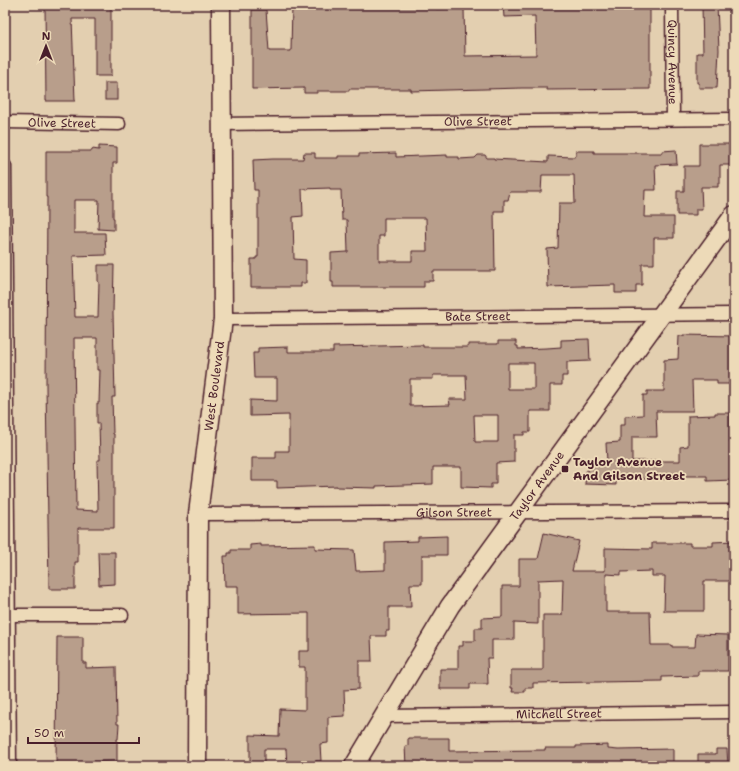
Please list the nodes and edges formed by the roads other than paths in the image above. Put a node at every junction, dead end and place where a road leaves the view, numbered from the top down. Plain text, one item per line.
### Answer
1 (221, 5) edge
2 (672, 5) edge
3 (673, 119) junction
4 (734, 119) edge
5 (5, 122) edge
6 (119, 124) dead end
7 (222, 124) junction
8 (5, 166) edge
9 (734, 215) edge
10 (734, 314) edge
11 (662, 315) junction
12 (223, 319) junction
13 (734, 511) edge
14 (517, 513) junction
15 (198, 514) junction
16 (122, 614) dead end
17 (6, 615) edge
18 (734, 712) edge
19 (384, 716) junction
20 (10, 766) edge
21 (197, 766) edge
22 (354, 766) edge

1 - 7 street, West Boulevard
2 - 3 street, Quincy Avenue
3 - 4 street, Olive Street
3 - 7 street, Olive Street
5 - 6 street, Olive Street
7 - 12 street, West Boulevard
8 - 17 street
9 - 11 street, Taylor Avenue
10 - 11 street, Bate Street
11 - 12 street, Bate Street
11 - 14 street, Taylor Avenue
12 - 15 street, West Boulevard
13 - 14 street, Gilson Street
14 - 15 street, Gilson Street
14 - 19 street, Taylor Avenue
15 - 21 street, West Boulevard
16 - 17 street
17 - 20 street
18 - 19 street, Mitchell Street
19 - 22 street, Taylor Avenue

